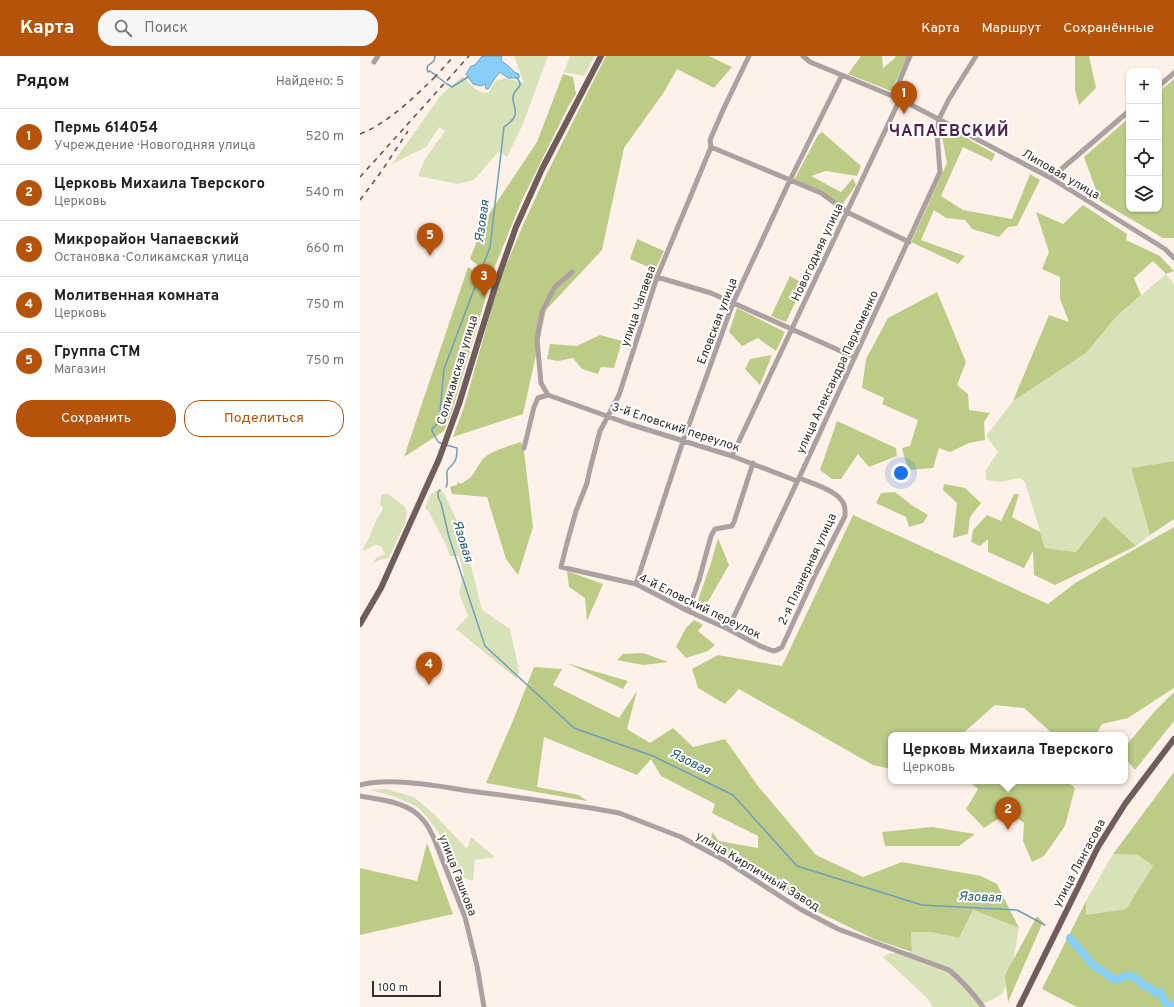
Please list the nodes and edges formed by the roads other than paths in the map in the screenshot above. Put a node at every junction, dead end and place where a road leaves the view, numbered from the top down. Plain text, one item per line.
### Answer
1 (378, 56) edge
2 (601, 56) edge
3 (749, 56) edge
4 (803, 56) edge
5 (910, 56) edge
6 (976, 56) edge
7 (374, 62) dead end
8 (1174, 73) edge
9 (842, 75) junction
10 (1162, 83) edge
11 (900, 99) junction
12 (1126, 115) edge
13 (939, 119) junction
14 (711, 148) junction
15 (1051, 178) junction
16 (790, 180) junction
17 (847, 212) junction
18 (909, 242) junction
19 (1174, 258) edge
20 (572, 272) dead end
21 (657, 277) junction
22 (733, 303) junction
23 (792, 329) junction
24 (854, 357) junction
25 (548, 395) junction
26 (608, 416) junction
27 (683, 441) junction
28 (524, 448) dead end
29 (732, 456) junction
30 (753, 464) junction
31 (798, 480) junction
32 (561, 568) joint
33 (636, 584) junction
34 (688, 611) junction
35 (360, 624) edge
36 (728, 629) junction
37 (782, 647) joint
38 (1174, 739) edge
39 (360, 785) edge
40 (360, 796) edge
41 (484, 1007) edge
42 (983, 1007) edge
43 (1019, 1007) edge

1 - 7 street
2 - 35 main road, Соликамская улица
3 - 14 street, улица Чапаева
4 - 9 street, Липовая улица
5 - 11 street, Новогодняя улица
6 - 13 street
8 - 10 street
9 - 11 street, Липовая улица
9 - 16 street, Еловская улица
11 - 13 street, Липовая улица
11 - 17 street, Новогодняя улица
12 - 15 street
13 - 15 street, Липовая улица
13 - 18 street, улица Александра Пархоменко
14 - 16 street
14 - 21 street, улица Чапаева
15 - 19 street, Липовая улица
16 - 17 street
16 - 22 street, Еловская улица
17 - 18 street
17 - 23 street, Новогодняя улица
18 - 24 street, улица Александра Пархоменко
20 - 25 street
21 - 22 street
21 - 26 street, улица Чапаева
22 - 23 street
22 - 27 street, Еловская улица
23 - 24 street
23 - 29 street, Новогодняя улица
24 - 31 street, улица Александра Пархоменко
25 - 26 street, 3-й Еловский переулок
25 - 28 street
26 - 27 street, 3-й Еловский переулок
26 - 32 street, улица Чапаева
27 - 29 street, 3-й Еловский переулок
27 - 33 street, Еловская улица
29 - 30 street, 3-й Еловский переулок
30 - 31 street, 3-й Еловский переулок
30 - 34 street
31 - 36 street, улица Александра Пархоменко
31 - 37 street, 2-я Планерная улица
32 - 33 street, 4-й Еловский переулок
33 - 34 street, 4-й Еловский переулок
34 - 36 street, 4-й Еловский переулок
36 - 37 street, 4-й Еловский переулок
38 - 43 main road, улица Лянгасова
39 - 42 street, улица Кирпичный Завод
40 - 41 street, улица Гашкова

